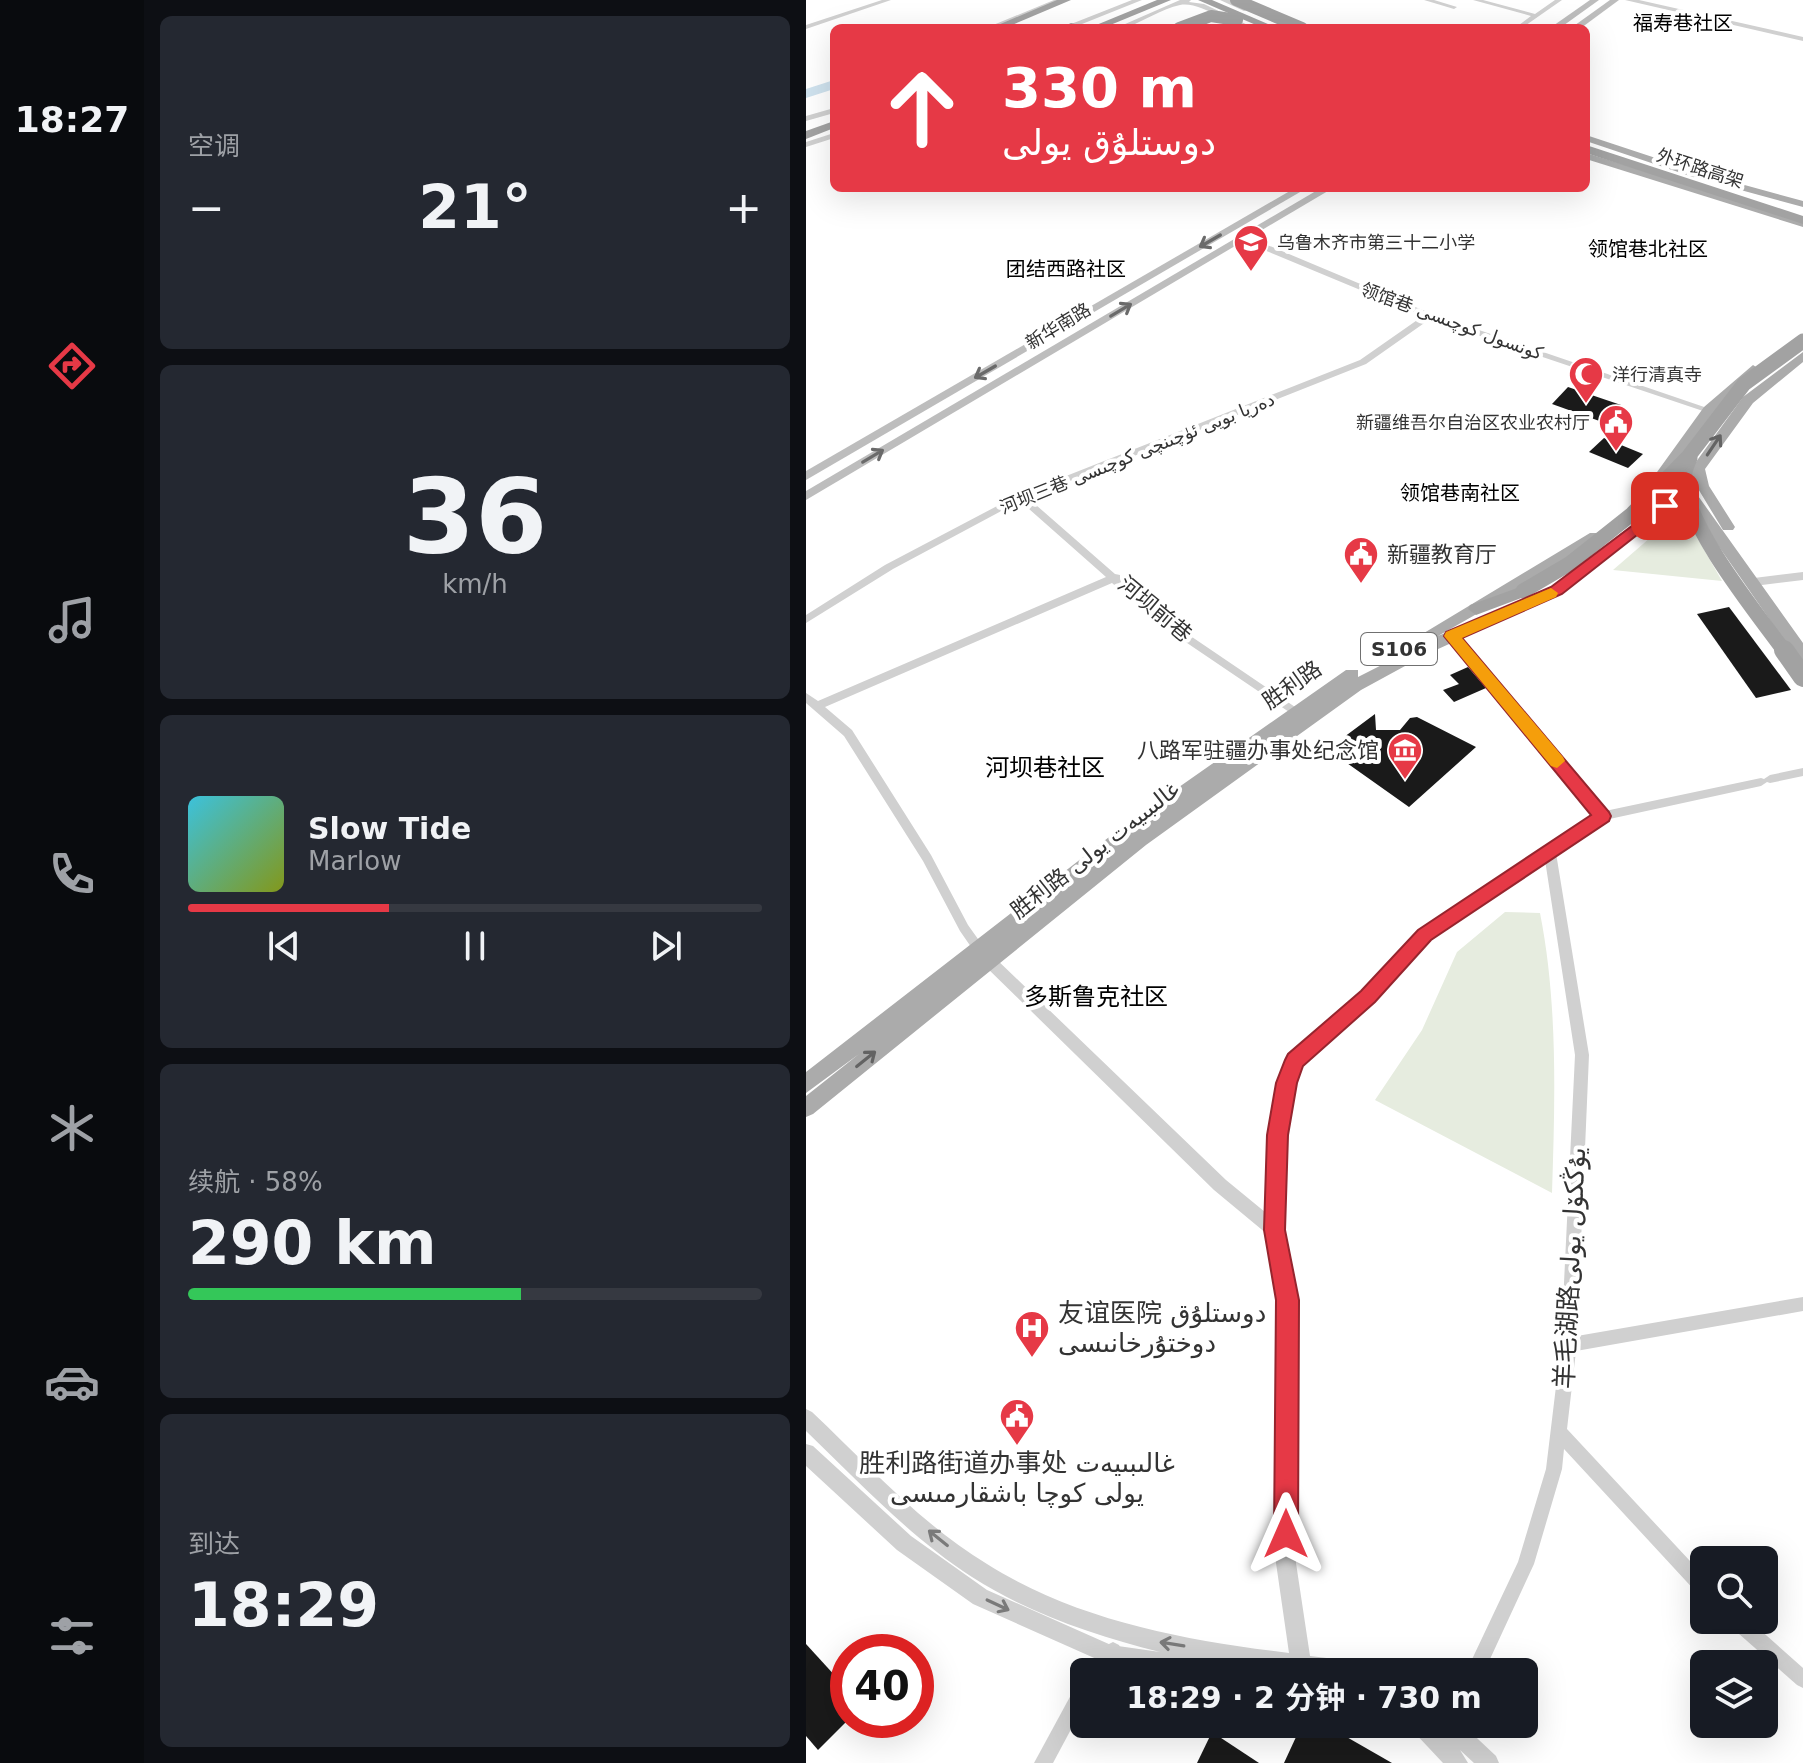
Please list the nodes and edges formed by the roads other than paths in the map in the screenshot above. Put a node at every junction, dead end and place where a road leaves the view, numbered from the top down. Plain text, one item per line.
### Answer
1 (888, 0) edge
2 (1060, 0) edge
3 (1066, 0) edge
4 (1074, 0) edge
5 (1138, 0) edge
6 (1150, 0) edge
7 (1166, 0) edge
8 (1222, 0) edge
9 (1236, 0) edge
10 (1427, 0) edge
11 (1476, 0) edge
12 (1559, 0) edge
13 (1595, 0) edge
14 (1615, 0) edge
15 (1629, 0) edge
16 (1192, 1) edge
17 (1256, 3) edge
18 (1454, 7) dead end
19 (1536, 16) junction
20 (1265, 17) junction
21 (1237, 20) junction
22 (1003, 24) edge
23 (1010, 24) edge
24 (1080, 24) edge
25 (1081, 24) edge
26 (1115, 24) edge
27 (1117, 24) edge
28 (1180, 24) edge
29 (1190, 24) edge
30 (1241, 24) edge
31 (1247, 24) edge
32 (1260, 24) edge
33 (1276, 24) edge
34 (1282, 24) edge
35 (1295, 24) edge
36 (1524, 24) edge
37 (1560, 24) edge
38 (1581, 24) edge
39 (806, 27) edge
40 (1803, 39) edge
41 (830, 111) edge
42 (806, 119) edge
43 (830, 124) edge
44 (830, 124) edge
45 (830, 125) edge
46 (806, 127) edge
47 (806, 135) edge
48 (806, 145) edge
49 (1590, 145) edge
50 (1590, 145) edge
51 (1590, 145) edge
52 (1590, 157) edge
53 (1295, 192) edge
54 (1319, 192) edge
55 (1803, 204) edge
56 (1803, 213) edge
57 (1803, 222) edge
58 (1243, 238) junction
59 (1429, 316) junction
60 (1803, 339) edge
61 (1803, 356) edge
62 (1709, 410) junction
63 (1695, 461) junction
64 (1670, 466) junction
65 (806, 476) edge
66 (1684, 486) junction
67 (806, 496) edge
68 (1021, 497) junction
69 (1803, 576) edge
70 (1116, 577) junction
71 (1760, 582) junction
72 (1476, 609) junction
73 (806, 620) edge
74 (1803, 634) edge
75 (1452, 636) junction
76 (1803, 655) edge
77 (1803, 677) edge
78 (806, 697) edge
79 (817, 706) junction
80 (1296, 711) junction
81 (1803, 772) edge
82 (1602, 816) junction
83 (1550, 851) junction
84 (983, 954) junction
85 (806, 1084) edge
86 (806, 1108) edge
87 (1275, 1230) junction
88 (1803, 1304) edge
89 (1569, 1345) junction
90 (806, 1418) edge
91 (1559, 1432) junction
92 (806, 1453) edge
93 (1690, 1573) edge
94 (1752, 1634) edge
95 (1106, 1658) edge
96 (1241, 1658) edge
97 (1299, 1658) edge
98 (1482, 1658) edge
99 (1803, 1679) edge
100 (1070, 1714) edge
101 (1434, 1738) edge
102 (1463, 1738) edge
103 (1043, 1763) edge
104 (1458, 1763) edge
105 (1489, 1763) edge

1 - 39 street
2 - 22 street
3 - 23 highway
4 - 23 highway
5 - 24 street
6 - 25 highway
7 - 26 highway
8 - 20 street
8 - 33 highway
9 - 17 highway, bridge
10 - 18 street
11 - 19 street
12 - 19 street
13 - 37 main road
14 - 38 main road
15 - 40 street
16 - 21 highway, bridge
16 - 27 street
16 - 28 highway, bridge
16 - 30 street
16 - 32 highway
17 - 20 street
17 - 35 highway, bridge
19 - 36 street
20 - 34 street
21 - 29 highway, bridge
21 - 31 highway
41 - 42 street
43 - 46 highway
44 - 47 highway
45 - 48 street
49 - 56 highway, 外环路高架
50 - 55 main road
51 - 57 highway, 外环路高架
52 - 57 main road
53 -> 65 main road, 新华南路
54 - 58 main road, 新华南路
58 - 59 street, 领馆巷 كونسول كوچىسى
67 -> 58 main road, 新华南路
59 - 62 street, 领馆巷 كونسول كوچىسى
59 - 68 street, 河坝三巷 دەريا بويى ئۈچىنچى كوچىسى
60 - 62 main road, 胜利路 / S106
60 - 63 highway, bridge
63 -> 61 main road, 胜利路 غالىبىيەت يولى / S106
62 - 64 main road, 胜利路 / S106
63 - 66 main road, 胜利路 غالىبىيەت يولى / S106
63 - 71 main road
63 - 72 highway, bridge
63 - 77 highway, bridge
64 - 66 main road
64 - 72 main road, 胜利路 / S106
66 - 71 main road
66 - 75 main road, 胜利路 غالىبىيەت يولى / S106
68 - 70 street, 河坝前巷
68 - 73 street, 河坝三巷 دەريا بويى ئۈچىنچى كوچىسى
69 - 71 street
70 - 79 street
70 - 80 street, 河坝前巷
71 - 74 main road
71 - 76 main road
72 - 80 main road, 胜利路 / S106
75 - 82 street
75 - 84 main road, 胜利路 غالىبىيەت يولى / S106
78 - 79 street
79 - 84 street
80 - 84 main road, 胜利路 / S106
81 - 82 street
82 - 83 street
83 - 87 street
83 - 89 street, 羊毛湖路يۇڭكۆل يولى
84 - 85 main road, 胜利路
86 -> 84 main road, 胜利路
84 - 87 street
87 - 97 street
88 - 89 street
89 - 91 street, 羊毛湖路يۇڭكۆل يولى
96 -> 90 street
91 - 93 street
91 - 98 street, 羊毛湖路يۇڭكۆل يولى
92 -> 95 street
94 - 99 street
100 - 103 street
101 - 104 street
102 - 105 street

